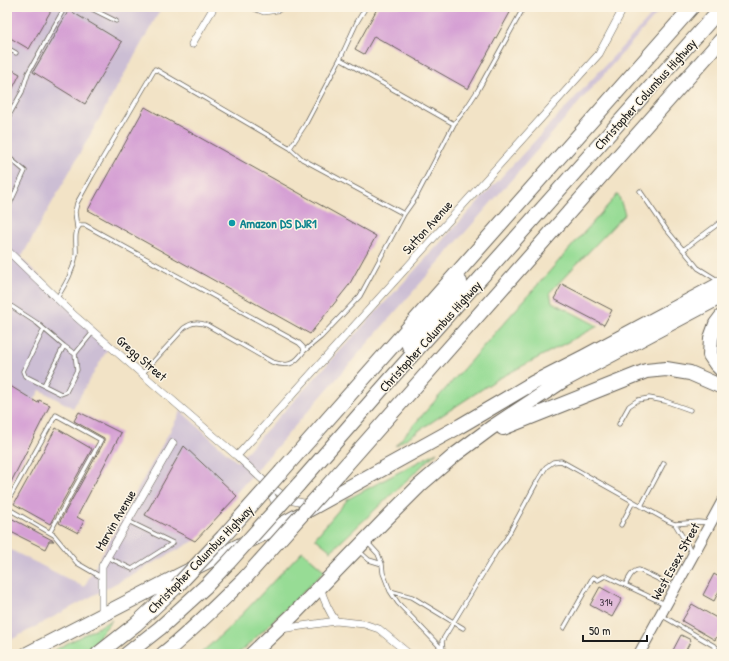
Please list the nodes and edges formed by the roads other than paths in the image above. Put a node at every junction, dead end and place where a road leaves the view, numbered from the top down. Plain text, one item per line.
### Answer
1 (65, 7) edge
2 (88, 7) edge
3 (214, 7) edge
4 (254, 7) edge
5 (366, 7) edge
6 (524, 7) edge
7 (624, 7) edge
8 (692, 7) edge
9 (722, 7) edge
10 (278, 9) dead end
11 (116, 21) dead end
12 (722, 39) edge
13 (192, 44) dead end
14 (7, 48) edge
15 (16, 53) dead end
16 (340, 59) junction
17 (7, 119) edge
18 (454, 124) junction
19 (290, 148) junction
20 (7, 156) edge
21 (640, 191) dead end
22 (520, 202) junction
23 (7, 210) edge
24 (404, 214) junction
25 (722, 221) edge
26 (77, 228) junction
27 (7, 250) edge
28 (683, 250) junction
29 (722, 283) edge
30 (722, 296) edge
31 (57, 298) junction
32 (7, 308) edge
33 (722, 316) edge
34 (44, 329) junction
35 (93, 332) junction
36 (64, 346) junction
37 (304, 351) junction
38 (75, 354) junction
39 (722, 370) edge
40 (142, 374) junction
41 (388, 382) junction
42 (44, 385) junction
43 (722, 387) edge
44 (690, 410) dead end
45 (619, 424) dead end
46 (478, 437) junction
47 (173, 443) dead end
48 (237, 456) junction
49 (664, 463) dead end
50 (264, 481) junction
51 (326, 499) junction
52 (7, 502) edge
53 (633, 502) junction
54 (722, 502) edge
55 (641, 506) junction
56 (7, 508) edge
57 (128, 521) junction
58 (711, 523) junction
59 (675, 524) junction
60 (621, 525) dead end
61 (50, 532) junction
62 (267, 532) junction
63 (361, 545) junction
64 (693, 556) junction
65 (107, 557) junction
66 (382, 564) junction
67 (102, 578) junction
68 (625, 585) junction
69 (320, 587) junction
70 (676, 587) junction
71 (390, 591) junction
72 (666, 604) junction
73 (102, 615) junction
74 (660, 615) junction
75 (336, 621) junction
76 (453, 622) junction
77 (463, 628) dead end
78 (564, 628) dead end
79 (277, 630) junction
80 (443, 650) junction
81 (27, 654) edge
82 (98, 654) edge
83 (127, 654) edge
84 (163, 654) edge
85 (252, 654) edge
86 (409, 654) edge
87 (446, 654) edge
88 (639, 654) edge
89 (712, 654) edge

1 - 17 lane
2 - 11 lane
3 - 13 street
4 - 10 street
5 - 16 lane
6 - 18 lane
7 - 48 street, Sutton Avenue
8 - 22 highway, Christopher Columbus Highway
9 - 41 highway, Christopher Columbus Highway
12 - 84 highway, Christopher Columbus Highway, bridge
14 - 15 lane
16 - 18 lane
16 - 19 lane
18 - 24 lane
19 - 24 lane
19 - 26 lane
20 - 23 lane
21 - 28 lane
22 - 41 highway
22 - 82 highway, Christopher Columbus Highway, bridge
24 - 37 lane
25 - 28 lane
26 - 31 lane
26 - 37 lane
27 - 31 street, Gregg Street
28 - 29 lane
29 - 51 highway
30 - 46 highway
31 - 35 street, Gregg Street
32 - 34 lane
33 - 39 highway
34 - 36 lane
34 - 42 lane
35 - 38 lane
35 - 40 street, Gregg Street
36 - 38 lane
36 - 42 lane
37 - 40 lane
38 - 42 lane
40 - 48 street, Gregg Street
41 - 83 highway, Christopher Columbus Highway, bridge
43 - 46 highway
44 - 45 lane
46 - 63 highway
47 - 57 street, Marvin Avenue
48 - 50 street, Gregg Street
49 - 55 lane
50 - 51 street, Gregg Street
50 - 62 street, Gregg Street
51 - 62 highway
52 - 61 lane
53 - 55 lane
53 - 60 lane
53 - 76 lane
54 - 58 main road, West Essex Street
55 - 59 lane
56 - 61 lane
57 - 65 street, Marvin Avenue
57 - 65 lane
58 - 59 lane
58 - 64 main road, West Essex Street
59 - 64 lane
61 - 67 lane
62 - 73 highway
63 - 66 lane
63 - 66 lane
63 - 69 highway
64 - 70 main road, West Essex Street
65 - 67 street, Marvin Avenue
66 - 71 lane
67 - 73 street, Marvin Avenue
68 - 70 lane
68 - 72 lane
68 - 78 lane
69 - 75 street
69 - 79 highway
70 - 72 main road, West Essex Street
71 - 76 lane
71 - 80 lane
72 - 74 main road, West Essex Street
73 - 81 highway
74 - 88 main road, West Essex Street
74 - 89 lane
75 - 79 street
75 - 86 street
76 - 77 lane
76 - 80 lane
79 - 85 highway
80 - 87 lane

